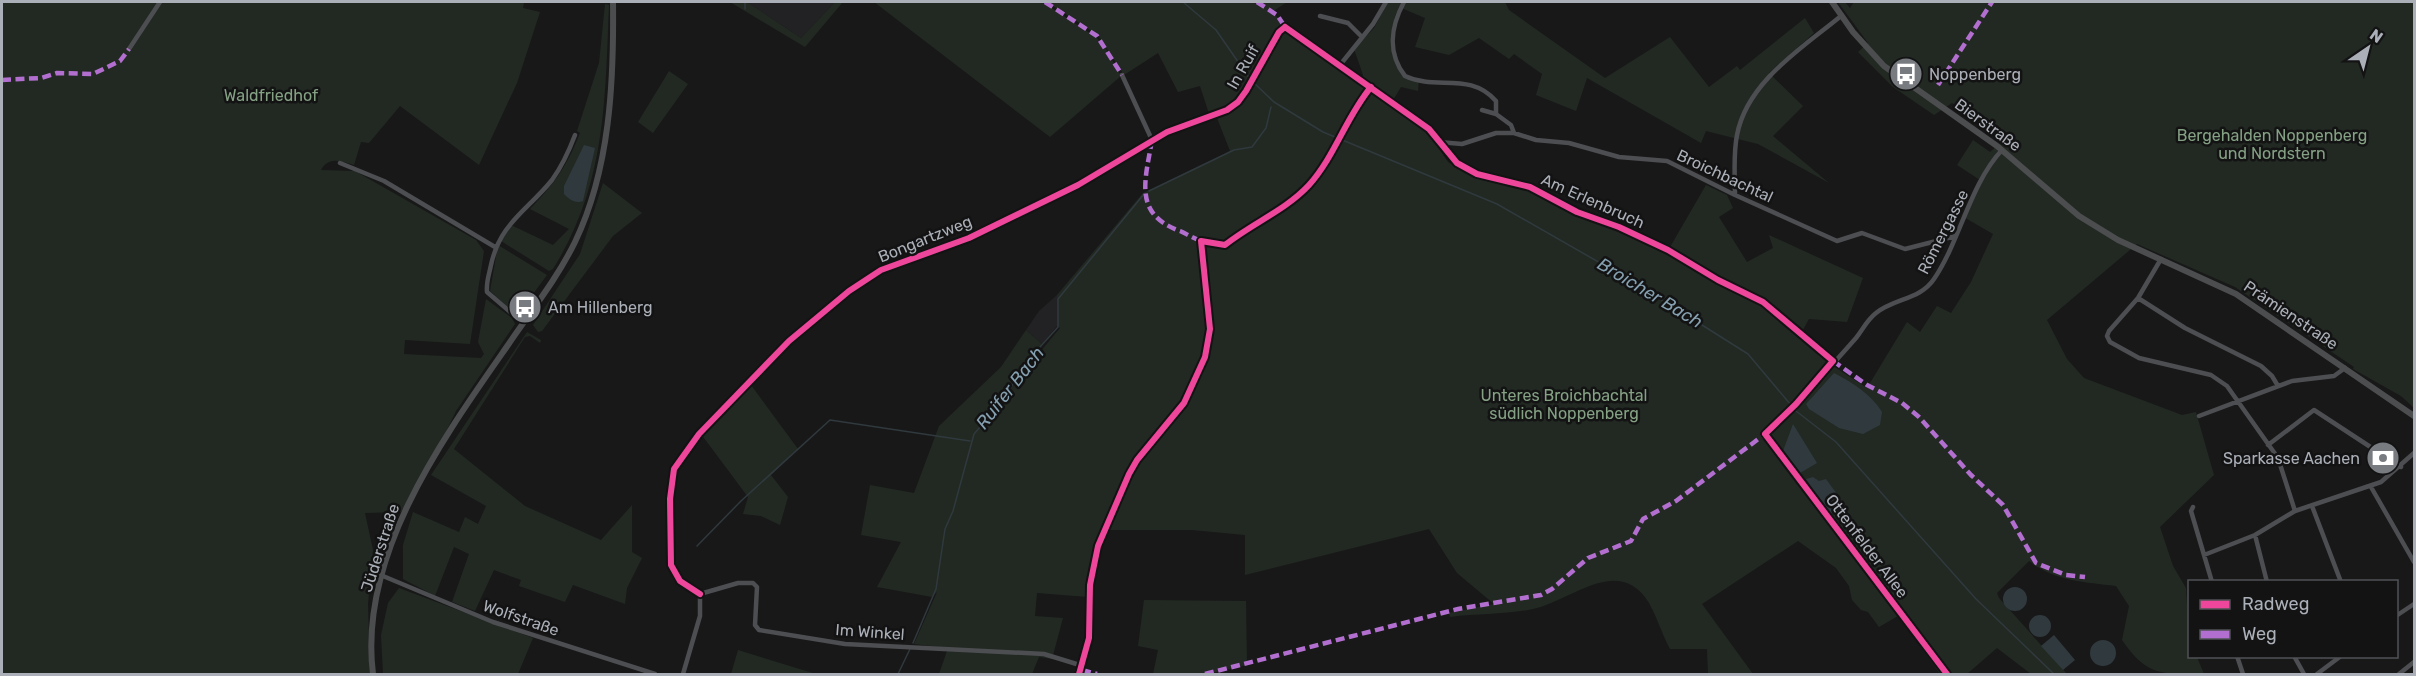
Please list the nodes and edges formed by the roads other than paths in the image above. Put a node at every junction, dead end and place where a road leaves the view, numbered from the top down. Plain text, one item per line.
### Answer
1 (160, 2) edge
2 (613, 2) edge
3 (1386, 2) edge
4 (1404, 2) edge
5 (1832, 2) edge
6 (1320, 16) dead end
7 (1841, 16) junction
8 (1285, 27) joint
9 (1362, 37) junction
10 (129, 49) dead end
11 (1340, 65) junction
12 (1122, 75) dead end
13 (1482, 110) dead end
14 (1496, 114) junction
15 (1514, 133) junction
16 (575, 135) dead end
17 (1152, 140) junction
18 (1439, 142) junction
19 (2002, 150) junction
20 (340, 163) dead end
21 (1735, 195) junction
22 (1956, 236) junction
23 (495, 247) junction
24 (2144, 252) joint
25 (2161, 258) junction
26 (2138, 298) junction
27 (523, 323) junction
28 (1833, 361) junction
29 (2345, 368) junction
30 (2277, 386) junction
31 (2239, 402) junction
32 (2199, 416) dead end
33 (2415, 416) edge
34 (1765, 434) joint
35 (2268, 445) junction
36 (2415, 453) edge
37 (2401, 467) junction
38 (2371, 487) junction
39 (2312, 506) junction
40 (2193, 507) dead end
41 (2295, 511) junction
42 (2255, 535) junction
43 (2204, 555) junction
44 (2415, 562) edge
45 (383, 576) junction
46 (2211, 580) edge
47 (2266, 580) edge
48 (2340, 580) edge
49 (700, 594) junction
50 (1090, 597) dead end
51 (2415, 604) edge
52 (2398, 615) edge
53 (2237, 658) edge
54 (2295, 658) edge
55 (2340, 658) edge
56 (2415, 662) edge
57 (1083, 666) junction
58 (373, 675) edge
59 (655, 675) edge
60 (683, 675) edge
61 (1079, 675) edge
62 (1947, 675) edge
63 (2243, 675) edge
64 (2304, 675) edge
65 (2317, 675) edge
66 (2399, 675) edge

1 - 10 street
2 - 27 main road, Jüderstraße
3 - 9 street
4 - 14 street
5 - 7 main road, Bierstraße
6 - 9 street
7 - 19 main road, Bierstraße
7 - 21 street
8 - 11 street, Am Erlenbruch
8 - 17 street, In Ruif
9 - 11 street
11 - 18 street, Am Erlenbruch
12 - 17 street
13 - 14 street
14 - 15 street
15 - 18 street, Broichbachtal
15 - 21 street, Broichbachtal
16 - 23 street
17 - 49 street, Bongartzweg
18 - 28 street, Am Erlenbruch
19 - 22 street, Römergasse
19 - 24 main road, Bierstraße
20 - 23 street
21 - 22 street, Broichbachtal
22 - 28 street, Römergasse
23 - 27 street
24 - 25 main road, Prämienstraße
25 - 26 street
25 - 29 main road, Prämienstraße
26 - 30 street
26 - 31 street
27 - 45 main road, Jüderstraße
28 - 34 street, Römergasse
29 - 30 street
29 - 33 main road, Prämienstraße
30 - 31 street
31 - 32 street
31 - 35 street
34 - 62 street, Ottenfelder Allee
35 - 37 street
35 - 41 street
36 - 37 street
37 - 38 street
38 - 39 street
38 - 44 street
39 - 41 street
39 - 48 street
40 - 43 street
41 - 42 street
42 - 43 street
42 - 47 street
43 - 46 street
45 - 58 main road, Jüderstraße
45 - 59 street, Wolfstraße
49 - 57 street, Im Winkel
49 - 60 street
50 - 57 street
51 - 52 street
53 - 63 street
54 - 64 street
55 - 65 street
56 - 66 street
57 - 61 street

